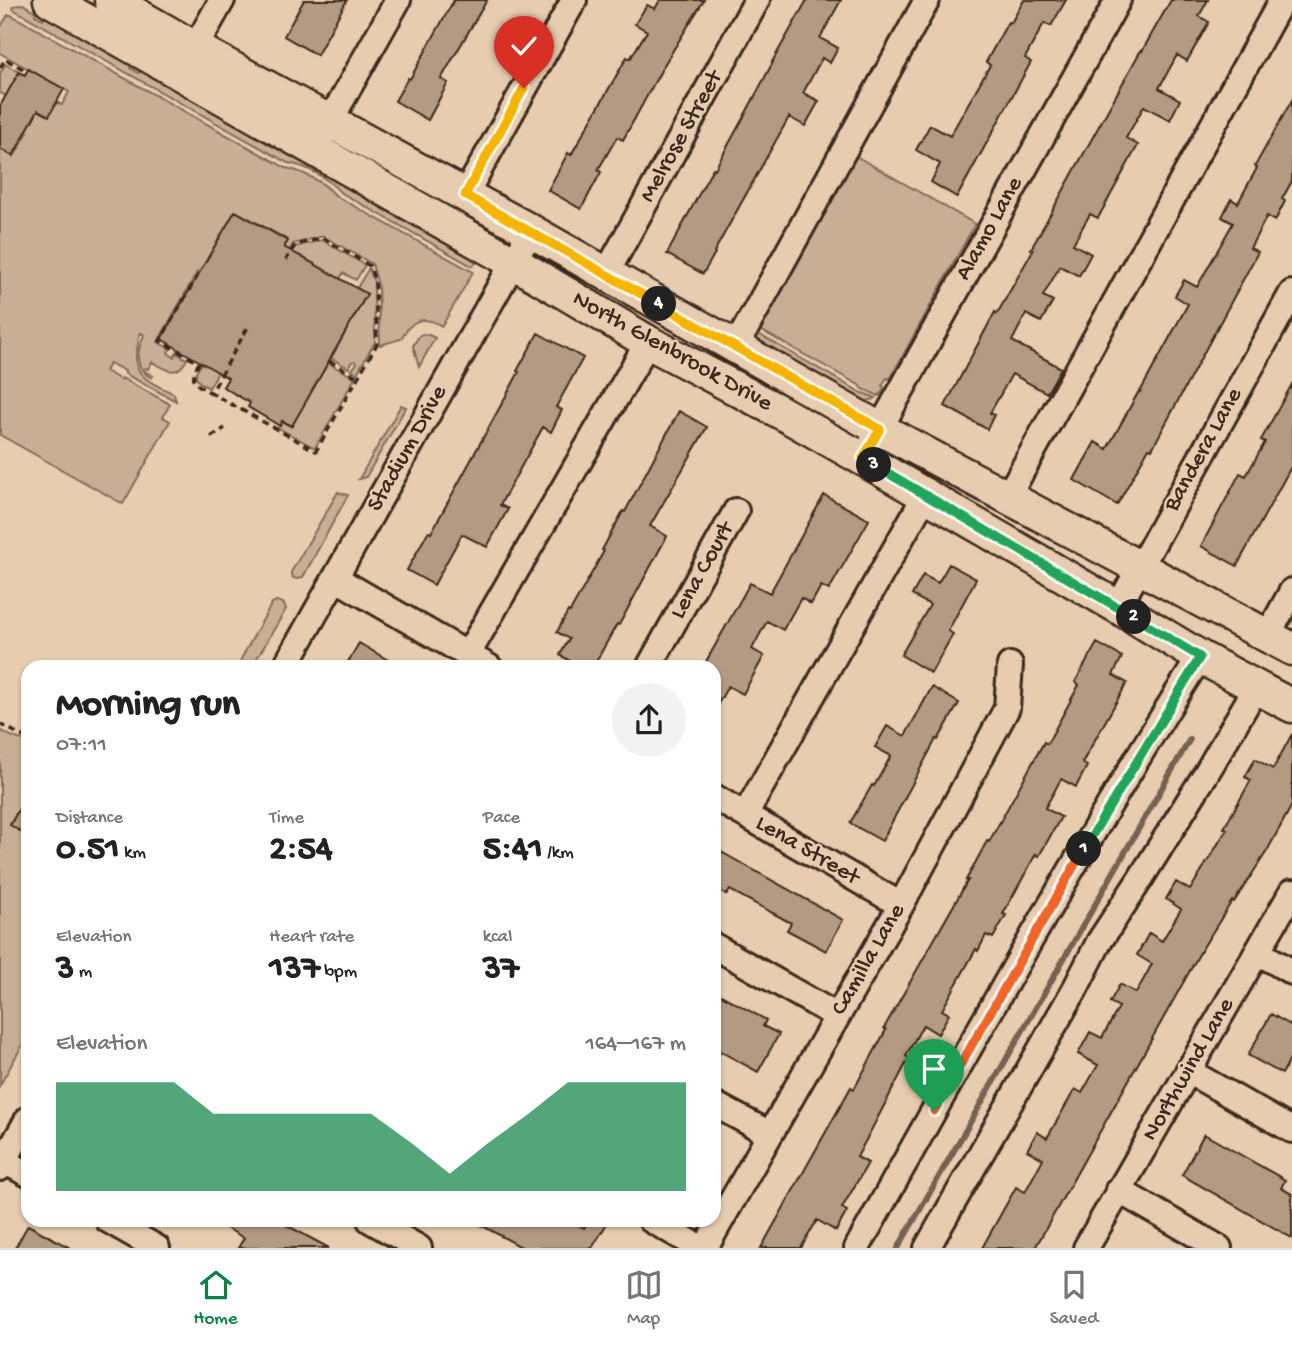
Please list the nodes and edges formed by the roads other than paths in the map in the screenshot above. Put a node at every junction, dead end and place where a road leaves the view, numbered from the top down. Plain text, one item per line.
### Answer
1 (50, 0) edge
2 (111, 0) edge
3 (222, 0) edge
4 (398, 0) edge
5 (574, 0) edge
6 (757, 0) edge
7 (928, 0) edge
8 (1118, 0) edge
9 (1282, 0) edge
10 (195, 48) junction
11 (330, 122) junction
12 (313, 150) junction
13 (465, 195) junction
14 (531, 231) junction
15 (513, 262) junction
16 (606, 274) junction
17 (1292, 293) edge
18 (648, 342) junction
19 (735, 348) junction
20 (880, 429) junction
21 (863, 458) junction
22 (925, 496) junction
23 (1007, 498) junction
24 (736, 511) dead end
25 (1139, 567) junction
26 (335, 579) junction
27 (1292, 592) edge
28 (1118, 607) junction
29 (1280, 642) edge
30 (468, 654) junction
31 (1200, 657) junction
32 (289, 660) edge
33 (478, 660) edge
34 (653, 660) edge
35 (1010, 665) dead end
36 (1257, 686) junction
37 (1292, 706) edge
38 (721, 801) edge
39 (745, 815) junction
40 (1292, 892) edge
41 (901, 905) junction
42 (721, 950) edge
43 (1258, 952) junction
44 (1292, 972) edge
45 (837, 1016) junction
46 (1188, 1071) junction
47 (721, 1108) edge
48 (1292, 1130) edge
49 (21, 1131) edge
50 (771, 1134) junction
51 (2, 1164) edge
52 (21, 1171) edge
53 (1118, 1190) junction
54 (721, 1218) edge
55 (120, 1227) edge
56 (382, 1227) edge
57 (664, 1227) edge
58 (716, 1227) edge
59 (157, 1248) edge
60 (419, 1248) edge
61 (703, 1248) edge
62 (857, 1248) edge
63 (927, 1248) edge
64 (1086, 1248) edge
65 (1219, 1248) edge

1 - 12 main road, North Glenbrook Drive
2 - 10 main road, North Glenbrook Drive
3 - 10 street
4 - 11 street
5 - 13 street
6 - 16 street, Melrose Street
7 - 19 street
8 - 20 street, Alamo Lane
9 - 23 street
10 - 11 main road, North Glenbrook Drive
11 - 12 street
11 - 13 main road, North Glenbrook Drive
12 - 15 main road, North Glenbrook Drive
13 - 14 main road, North Glenbrook Drive
14 - 15 street, Stadium Drive
14 - 16 main road, North Glenbrook Drive
15 - 18 main road, North Glenbrook Drive
15 - 26 street, Stadium Drive
16 - 19 main road, North Glenbrook Drive
17 - 25 street, Bandera Lane
18 - 21 main road, North Glenbrook Drive
18 - 30 street
19 - 20 main road, North Glenbrook Drive
20 - 21 street, Alamo Lane
20 - 23 main road, North Glenbrook Drive
21 - 22 main road, North Glenbrook Drive
22 - 28 main road, North Glenbrook Drive
22 - 39 street
23 - 25 main road, North Glenbrook Drive
24 - 34 street, Lena Court
25 - 28 street, Bandera Lane
25 - 29 main road, North Glenbrook Drive
26 - 30 street
26 - 32 street, Stadium Drive
27 - 29 street
28 - 31 main road, North Glenbrook Drive
30 - 33 street
31 - 36 main road, North Glenbrook Drive
31 - 62 street
35 - 41 street, Camilla Lane
36 - 37 main road, North Glenbrook Drive
36 - 63 street
38 - 39 street, Lena Street
39 - 41 street, Lena Street
40 - 43 street, Northwind Lane
41 - 45 street, Camilla Lane
42 - 45 street
43 - 44 street
43 - 46 street, Northwind Lane
45 - 50 street, Camilla Lane
46 - 48 street
46 - 53 street, Northwind Lane
47 - 50 street
49 - 51 street
50 - 54 street, Camilla Lane
51 - 52 street
53 - 64 street, Northwind Lane
53 - 65 street
55 - 59 street
56 - 60 street
57 - 61 street
58 - 61 street, Camilla Lane

